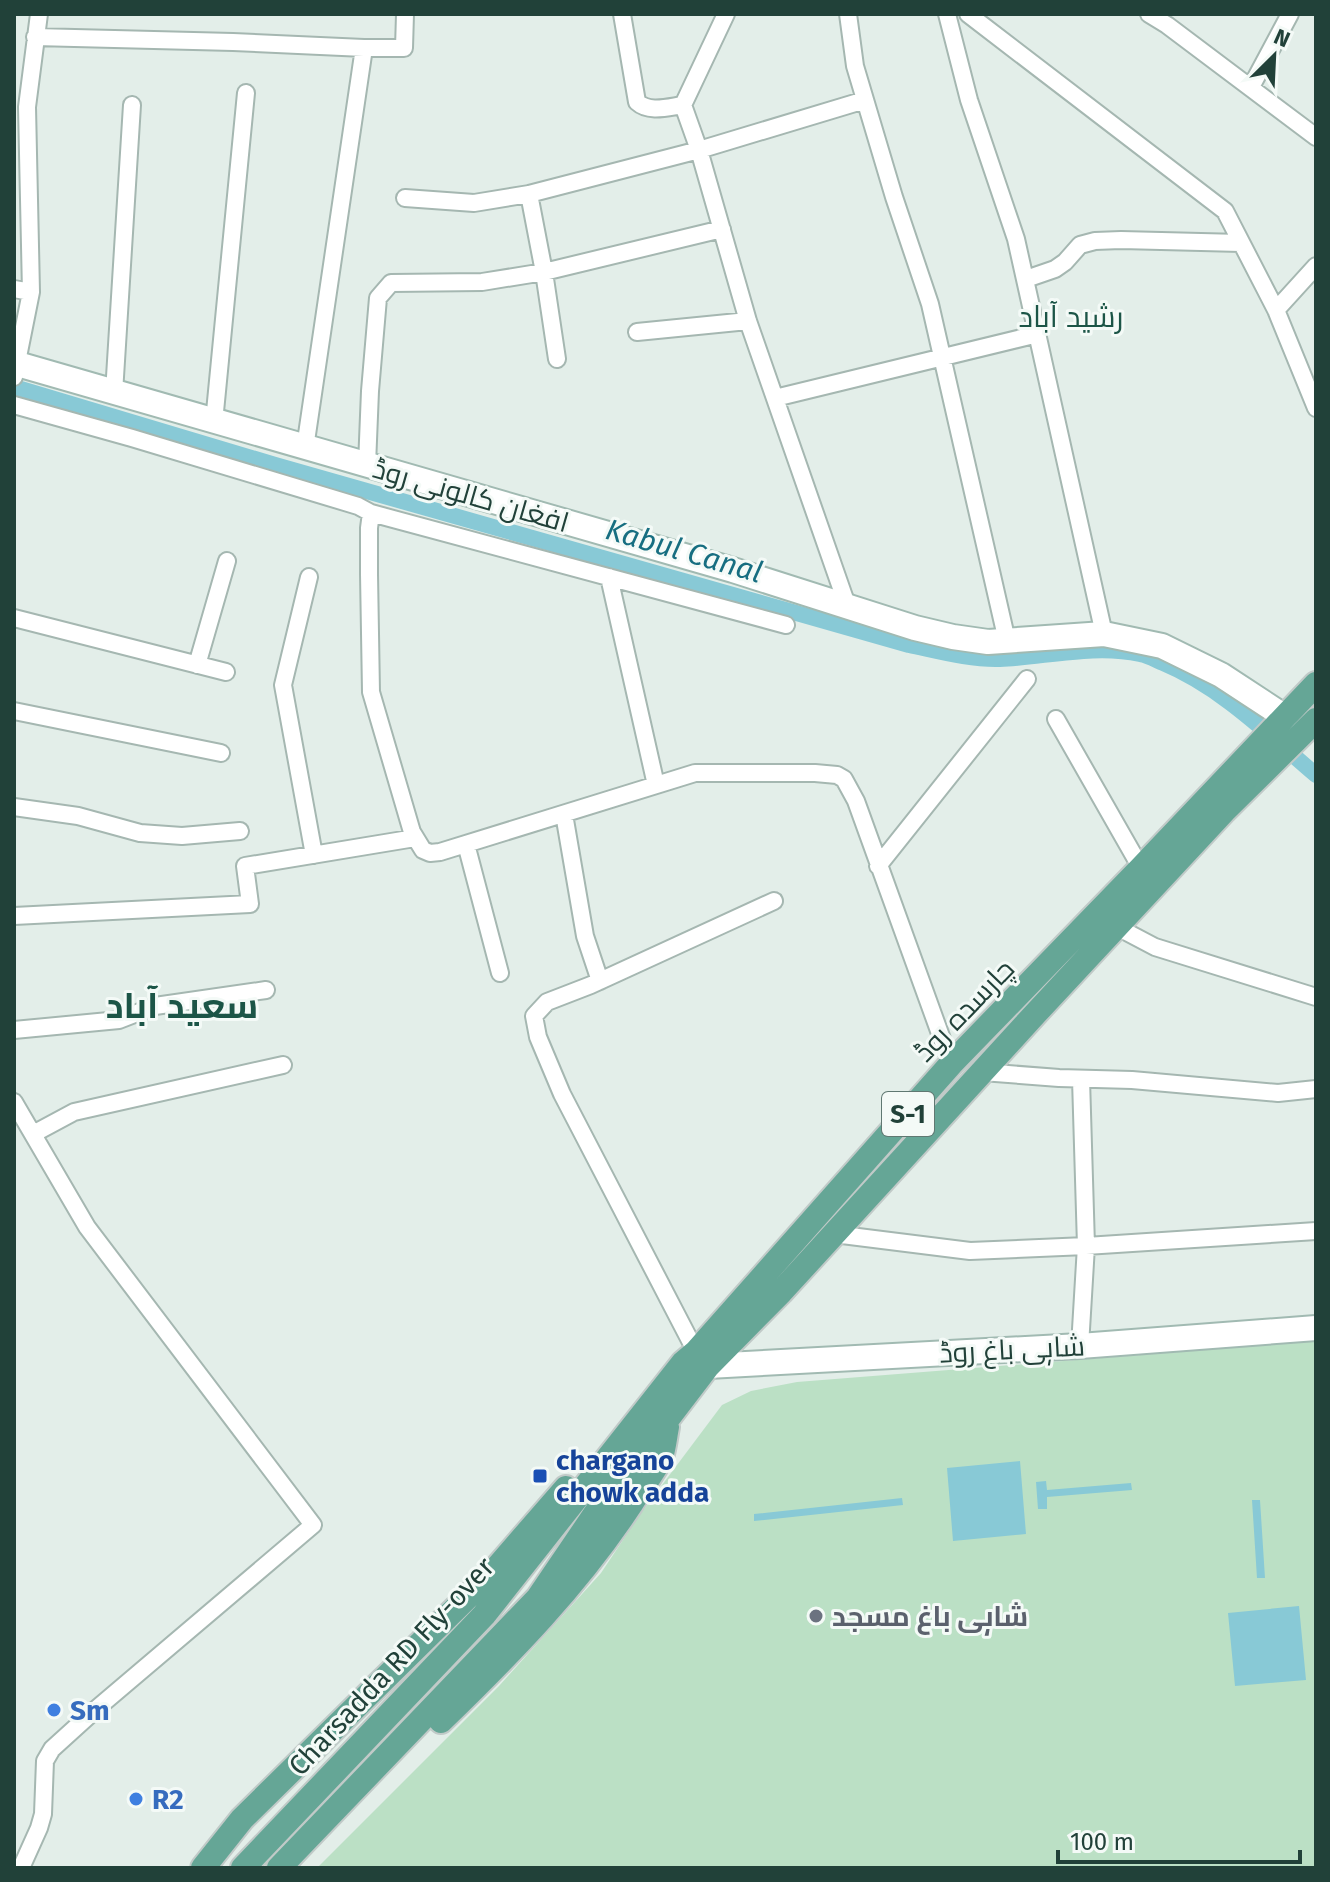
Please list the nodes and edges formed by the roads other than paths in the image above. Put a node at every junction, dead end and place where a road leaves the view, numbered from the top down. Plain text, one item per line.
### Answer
1 (39, 14) edge
2 (405, 14) edge
3 (622, 14) edge
4 (726, 14) edge
5 (848, 14) edge
6 (947, 14) edge
7 (968, 14) edge
8 (1149, 14) edge
9 (1290, 14) edge
10 (1169, 19) edge
11 (35, 37) junction
12 (364, 48) junction
13 (1251, 87) junction
14 (246, 93) dead end
15 (865, 100) junction
16 (132, 105) dead end
17 (683, 105) junction
18 (1316, 137) edge
19 (699, 150) junction
20 (21, 179) edge
21 (529, 194) junction
22 (405, 198) dead end
23 (722, 229) junction
24 (1241, 243) junction
25 (1316, 266) edge
26 (544, 272) junction
27 (1026, 279) junction
28 (22, 290) edge
29 (1276, 310) junction
30 (748, 321) junction
31 (637, 332) dead end
32 (1038, 334) junction
33 (557, 359) dead end
34 (942, 359) junction
35 (15, 369) edge
36 (114, 393) junction
37 (775, 398) junction
38 (14, 405) edge
39 (1316, 408) edge
40 (214, 422) junction
41 (305, 448) junction
42 (367, 465) junction
43 (371, 513) junction
44 (227, 561) dead end
45 (309, 577) dead end
46 (609, 577) junction
47 (847, 605) junction
48 (14, 618) edge
49 (786, 625) dead end
50 (1104, 634) junction
51 (1007, 641) junction
52 (197, 665) junction
53 (226, 672) dead end
54 (1027, 679) dead end
55 (1316, 684) edge
56 (14, 711) edge
57 (1056, 719) dead end
58 (1307, 735) edge
59 (1272, 738) junction
60 (221, 753) dead end
61 (656, 785) junction
62 (14, 807) edge
63 (564, 814) junction
64 (240, 831) dead end
65 (415, 838) junction
66 (466, 844) junction
67 (314, 855) junction
68 (878, 866) junction
69 (1141, 868) junction
70 (774, 901) dead end
71 (14, 916) edge
72 (1117, 927) junction
73 (500, 973) dead end
74 (600, 981) junction
75 (266, 990) dead end
76 (1316, 997) edge
77 (14, 1030) edge
78 (951, 1064) junction
79 (283, 1065) dead end
80 (982, 1072) junction
81 (1081, 1079) junction
82 (1316, 1089) edge
83 (14, 1102) edge
84 (33, 1134) junction
85 (1316, 1231) edge
86 (834, 1234) junction
87 (1086, 1246) junction
88 (1316, 1328) edge
89 (1080, 1346) junction
90 (696, 1361) junction
91 (659, 1412) junction
92 (586, 1507) junction
93 (21, 1868) edge
94 (203, 1868) edge
95 (243, 1868) edge
96 (279, 1868) edge
97 (297, 1868) edge

1 - 11 street
2 - 12 street
3 - 17 street
4 - 17 street
5 - 15 street
6 - 27 street
7 - 24 street
8 - 10 street
9 - 13 street
10 - 13 street
11 - 12 street
11 - 20 street
12 - 41 street
13 - 18 street
14 - 40 street
15 - 19 street
15 - 34 street
16 - 36 street
17 - 19 street
19 - 21 street
19 - 23 street
20 - 28 street
21 - 22 street
21 - 26 street
23 - 26 street
23 - 30 street
24 - 27 street
24 - 29 street
25 - 29 street
26 - 33 street
26 - 42 street
27 - 32 street
28 - 35 street
29 - 39 street
30 - 31 street
30 - 37 street
32 - 34 street
32 - 50 street
34 - 37 street
34 - 51 street
35 - 36 main road, افغان کالونی روڈ
36 - 40 main road, افغان کالونی روڈ
37 - 47 street
38 - 43 street
40 - 41 main road, افغان کالونی روڈ
41 - 42 main road, افغان کالونی روڈ
42 - 47 main road, افغان کالونی روڈ
43 - 46 street
43 - 65 street
44 - 52 street
45 - 67 street
46 - 49 street
46 - 61 street
47 - 51 main road, افغان کالونی روڈ
48 - 52 street
50 - 51 main road, افغان کالونی روڈ
50 - 59 main road, افغان کالونی روڈ
52 - 53 street
54 - 68 street
55 - 59 main road, چارسدہ روڈ
56 - 60 street
57 - 69 street
58 - 59 main road, چارسدہ روڈ
59 - 69 main road, چارسدہ روڈ / S-1
59 - 72 main road, چارسدہ روڈ / S-1
61 - 63 street
61 - 68 street
62 - 64 street
63 - 66 street
63 - 74 street
65 - 66 street
65 - 67 street
66 - 73 street
67 - 71 street
68 - 78 street
69 - 78 main road, چارسدہ روڈ / S-1
70 - 74 street
72 - 76 street
72 - 80 main road, چارسدہ روڈ / S-1
74 - 90 street
75 - 77 street
78 - 90 main road, چارسدہ روڈ / S-1
79 - 84 street
80 - 81 street
80 - 86 main road, چارسدہ روڈ / S-1
81 - 82 street
81 - 87 street
83 - 84 street
84 - 93 street
85 - 87 street
86 - 87 street
86 - 90 main road, چارسدہ روڈ / S-1
87 - 89 street
88 - 89 main road, شاہی باغ روڈ
89 - 90 main road, شاہی باغ روڈ
90 - 91 main road, چارسدہ روڈ / S-1
91 - 92 main road, چارسدہ روڈ / S-1
91 - 94 main road
91 - 97 main road
92 - 95 main road, Charsadda RD Fly-over
92 - 96 main road, Charsadda RD Fly-over

